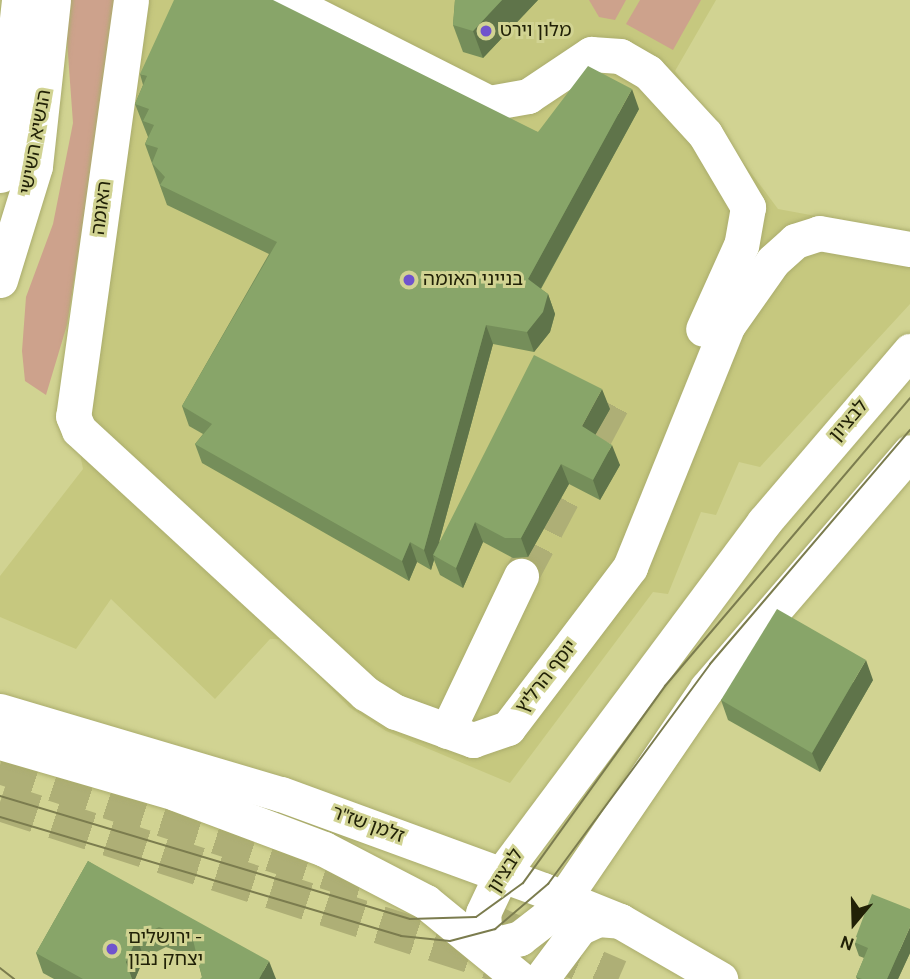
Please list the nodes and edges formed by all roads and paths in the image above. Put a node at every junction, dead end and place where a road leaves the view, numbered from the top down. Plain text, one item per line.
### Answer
1 (19, 0) edge
2 (52, 0) edge
3 (131, 0) edge
4 (286, 0) edge
5 (0, 175) edge
6 (910, 249) edge
7 (0, 280) edge
8 (910, 352) edge
9 (72, 416) joint
10 (910, 452) edge
11 (673, 465) junction
12 (521, 576) tunnel mouth
13 (0, 711) edge
14 (447, 731) junction
15 (0, 742) edge
16 (501, 874) junction
17 (564, 898) junction
18 (620, 921) junction
19 (485, 947) junction
20 (520, 979) edge
21 (541, 979) edge
22 (720, 979) edge

1 - 5 street, הנשיא השישי
2 - 7 street, הנשיא השישי
3 - 9 street, האומה
4 - 11 street
6 - 11 street, יוסף הרליץ
8 - 16 street, לבציון
9 - 14 street, יוסף הרליץ
10 - 17 street
11 - 14 street, יוסף הרליץ
12 - 14 street
13 - 16 street, זלמן שז"ר
15 - 19 street, זלמן שז"ר
16 - 17 street, זלמן שז"ר
16 - 19 street, לבציון
17 - 18 street, זלמן שז"ר
17 - 19 street
18 - 21 street
18 - 22 street, זלמן שז"ר
19 - 20 street, זלמן שז"ר

